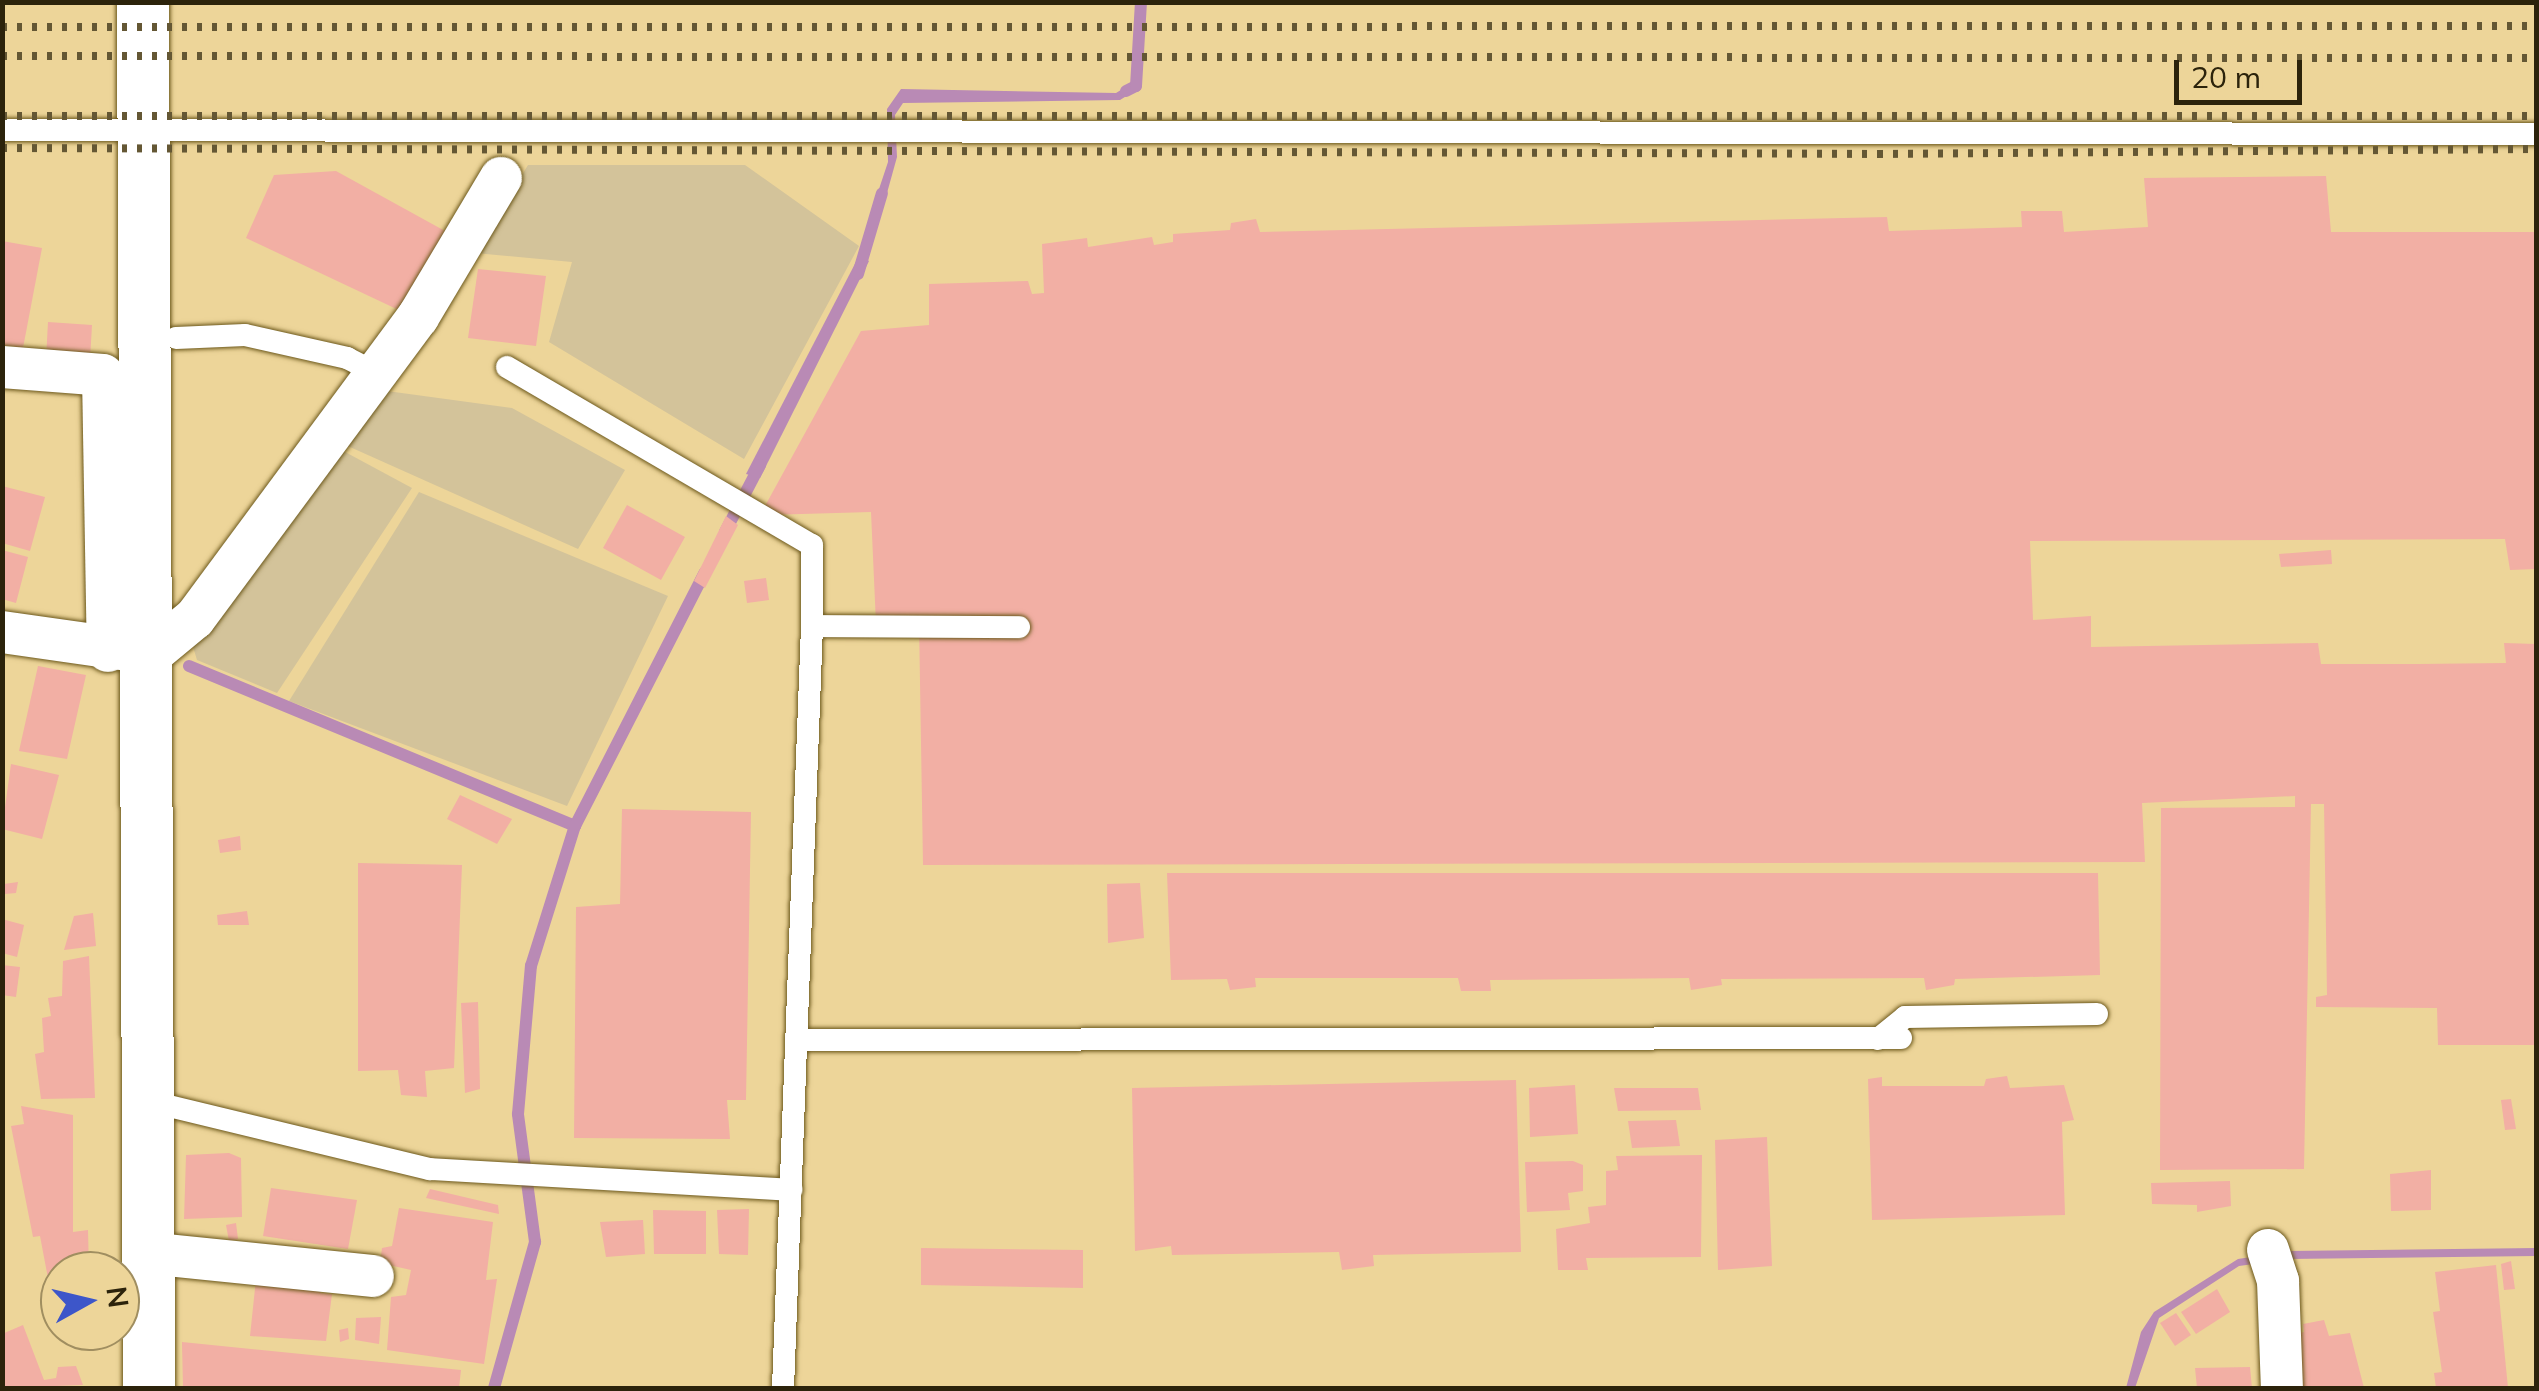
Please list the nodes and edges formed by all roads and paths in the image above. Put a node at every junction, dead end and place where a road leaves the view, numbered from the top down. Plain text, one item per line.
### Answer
1 (143, 2) edge
2 (2, 130) edge
3 (142, 131) junction
4 (2536, 134) edge
5 (501, 178) dead end
6 (176, 338) dead end
7 (507, 366) dead end
8 (2, 367) edge
9 (377, 373) junction
10 (812, 626) junction
11 (1018, 627) dead end
12 (2, 632) edge
13 (131, 654) junction
14 (2098, 1014) dead end
15 (796, 1040) junction
16 (143, 1100) junction
17 (791, 1190) junction
18 (2268, 1250) dead end
19 (147, 1253) junction
20 (373, 1276) dead end
21 (149, 1388) edge
22 (783, 1388) edge
23 (2282, 1388) edge

1 - 3 street
2 - 3 lane
3 - 4 lane
3 - 13 street
5 - 9 street
6 - 9 lane
7 - 10 lane
8 - 13 street
9 - 13 street
10 - 11 lane
10 - 15 lane
12 - 13 street
13 - 16 street
14 - 15 lane
15 - 17 lane
16 - 17 lane
16 - 19 street
17 - 22 lane
18 - 23 street
19 - 20 street
19 - 21 street

